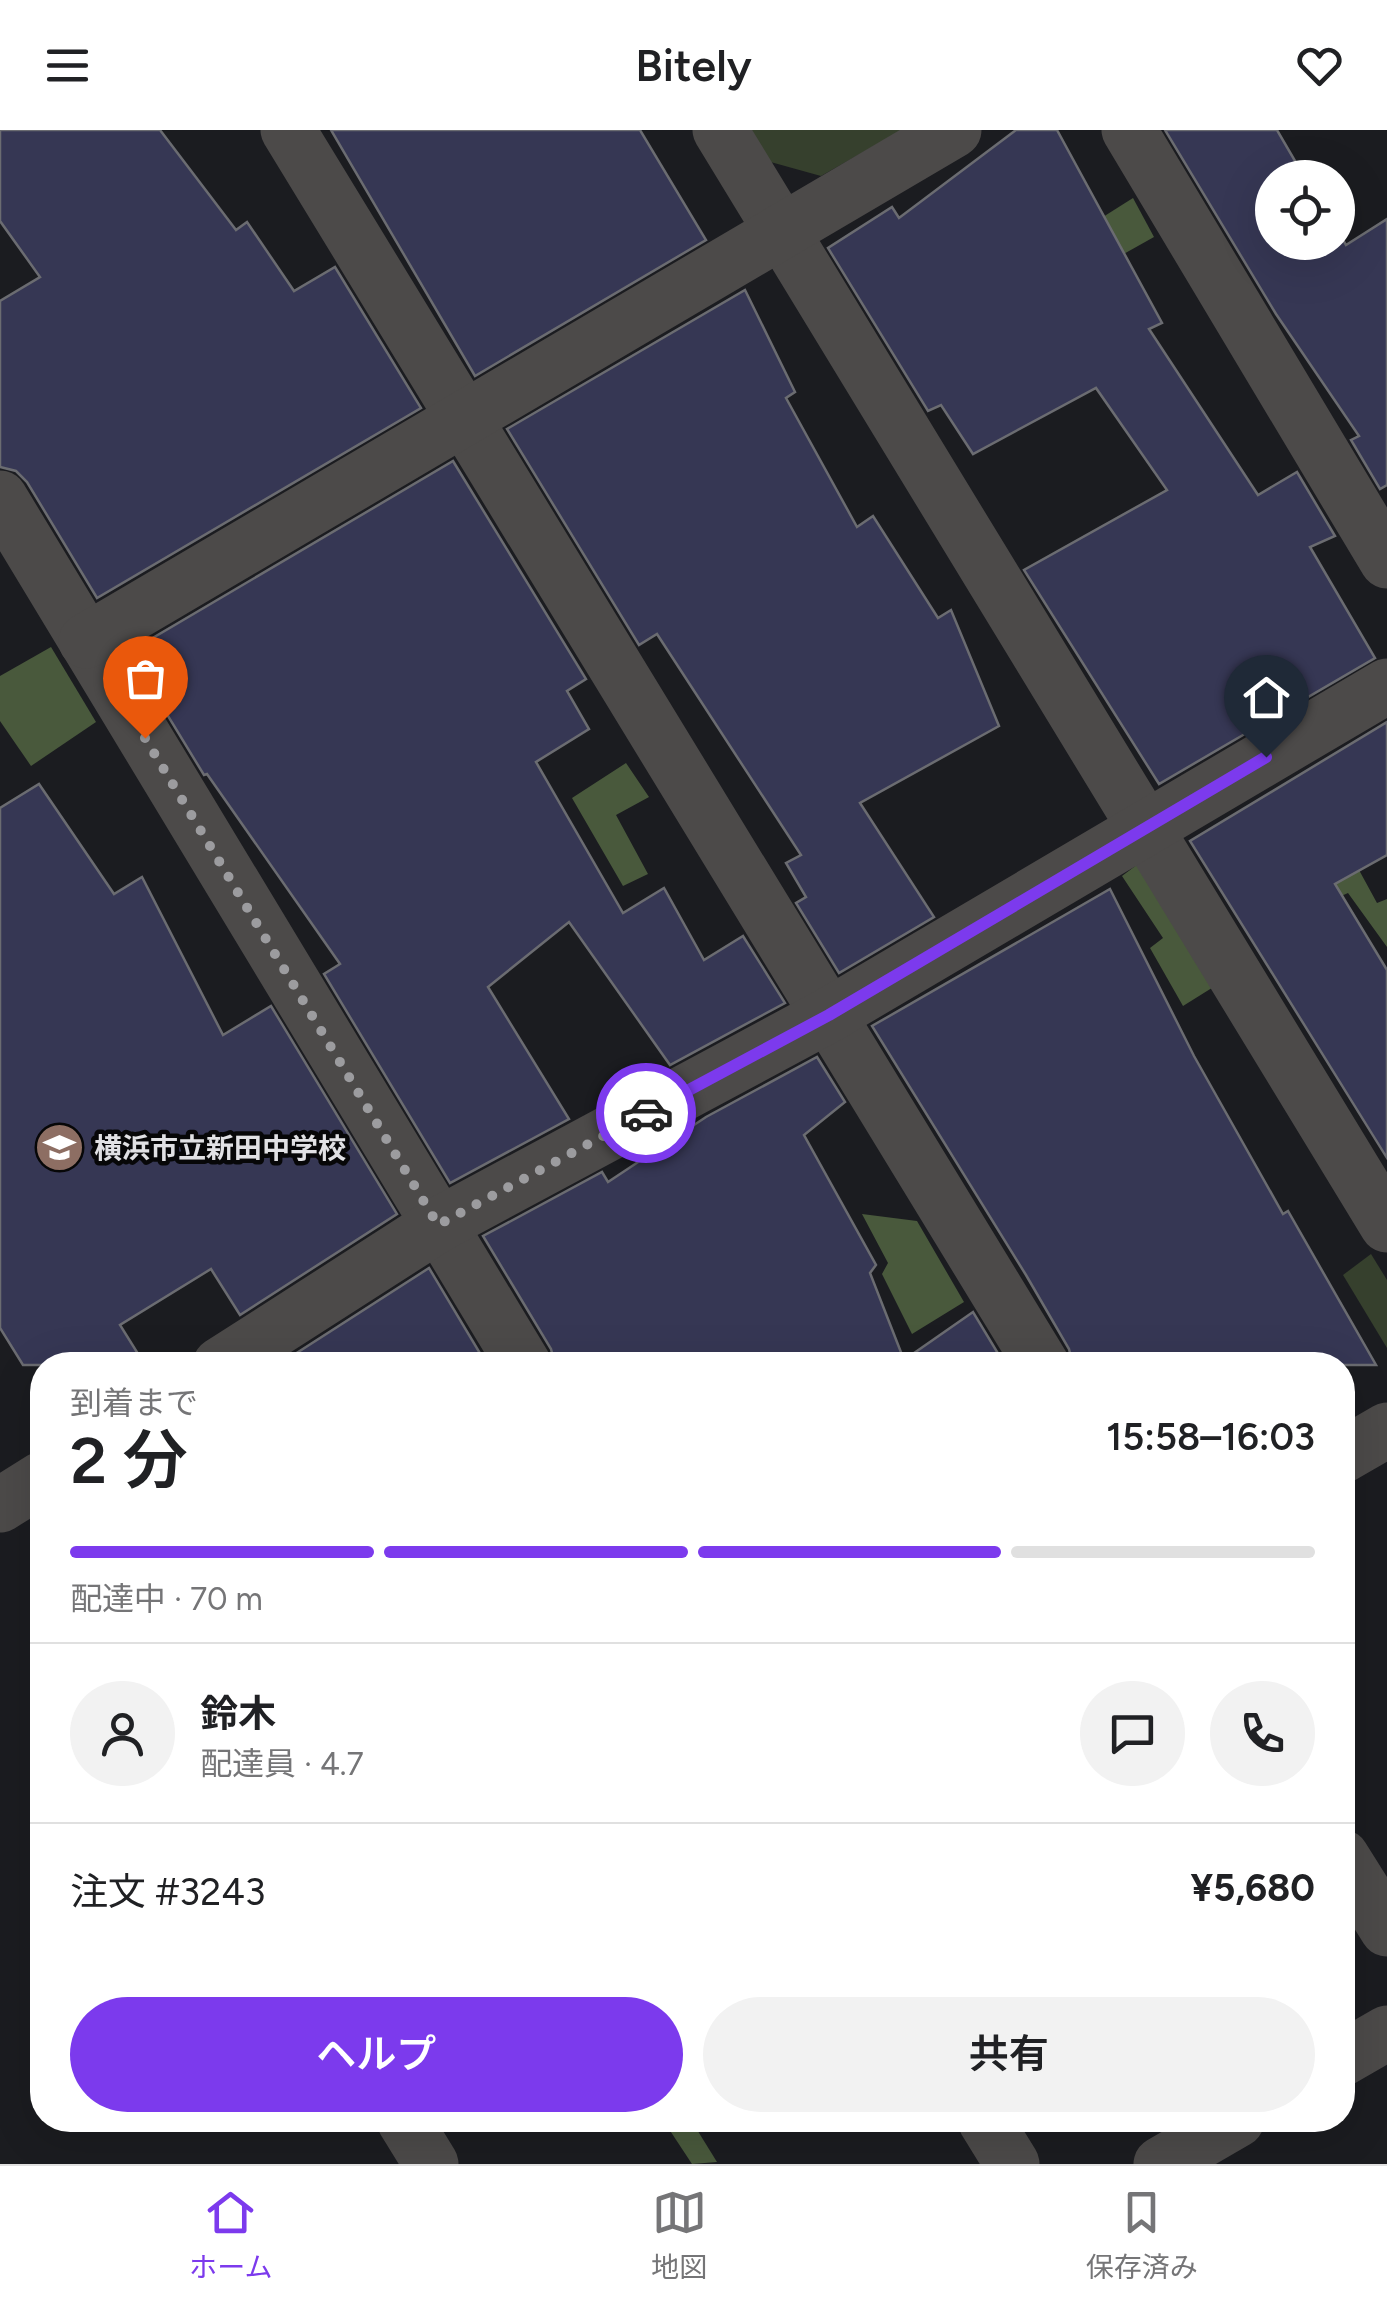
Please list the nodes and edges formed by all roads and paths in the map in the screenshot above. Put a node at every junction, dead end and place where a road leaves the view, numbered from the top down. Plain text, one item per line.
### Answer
1 (288, 130) edge
2 (720, 130) edge
3 (954, 130) edge
4 (1130, 130) edge
5 (782, 231) junction
6 (464, 418) junction
7 (0, 498) edge
8 (1387, 562) edge
9 (86, 641) junction
10 (1387, 686) edge
11 (1145, 828) junction
12 (829, 1015) junction
13 (438, 1225) junction
14 (1387, 1225) edge
15 (240, 1352) edge
16 (516, 1352) edge
17 (1034, 1352) edge
18 (1387, 1430) edge
19 (1355, 1448) edge
20 (1355, 1878) edge
21 (1387, 1930) edge
22 (1387, 2033) edge
23 (1355, 2051) edge
24 (411, 2132) edge
25 (992, 2132) edge
26 (1216, 2132) edge
27 (431, 2164) edge
28 (1012, 2164) edge
29 (1161, 2164) edge

1 - 6 street
2 - 5 street
3 - 5 street
4 - 8 street
5 - 6 street
5 - 11 street
6 - 9 street
6 - 12 street
7 - 9 street
9 - 13 street
10 - 11 street
11 - 12 street
11 - 14 street
12 - 13 street
12 - 17 street
13 - 15 street
13 - 16 street
18 - 19 street
20 - 21 street
22 - 23 street
24 - 27 street
25 - 28 street
26 - 29 street

